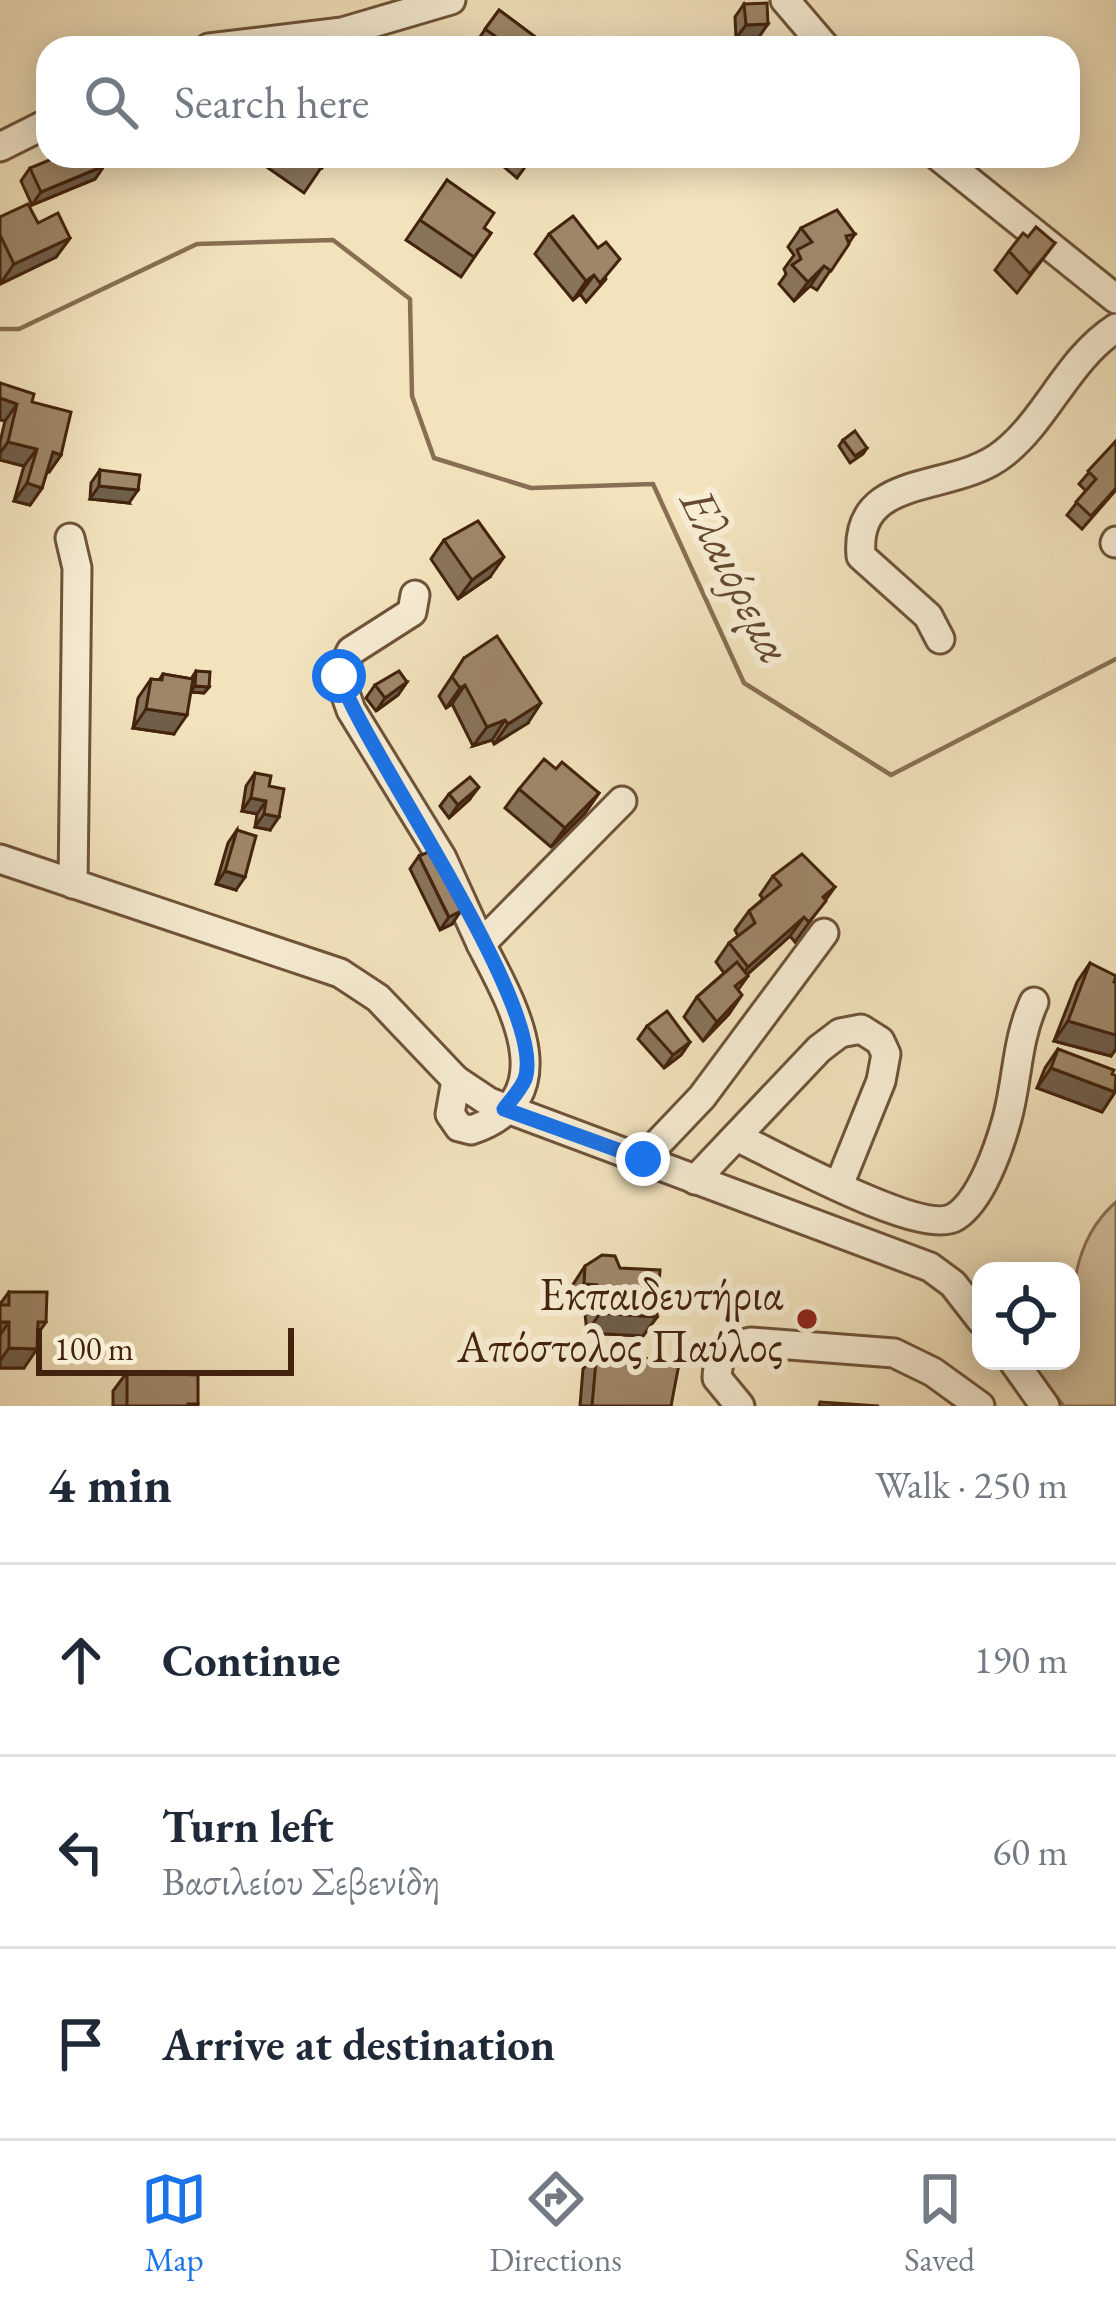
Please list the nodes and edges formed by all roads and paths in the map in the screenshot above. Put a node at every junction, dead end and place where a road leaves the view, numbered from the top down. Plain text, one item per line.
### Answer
1 (451, 0) edge
2 (785, 0) edge
3 (318, 36) edge
4 (816, 36) edge
5 (36, 129) edge
6 (0, 147) edge
7 (953, 168) edge
8 (1116, 299) edge
9 (1116, 328) edge
10 (70, 538) dead end
11 (415, 595) dead end
12 (940, 639) dead end
13 (622, 801) dead end
14 (0, 859) edge
15 (74, 884) junction
16 (824, 933) dead end
17 (481, 944) junction
18 (1034, 1002) dead end
19 (504, 1109) junction
20 (739, 1138) junction
21 (643, 1159) junction
22 (695, 1180) junction
23 (839, 1185) junction
24 (972, 1308) edge
25 (1019, 1370) edge
26 (740, 1406) edge
27 (980, 1406) edge
28 (1045, 1406) edge

1 - 3 street
2 - 4 street
5 - 6 street
7 - 8 street
9 - 12 street
10 - 15 street
11 - 17 street
13 - 17 street
14 - 15 street
15 - 19 street
16 - 21 street
17 - 19 street
18 - 23 street
19 - 21 street
20 - 22 street
20 - 23 street
20 - 23 street
21 - 22 street
22 - 24 street
25 - 28 street
26 - 27 street

